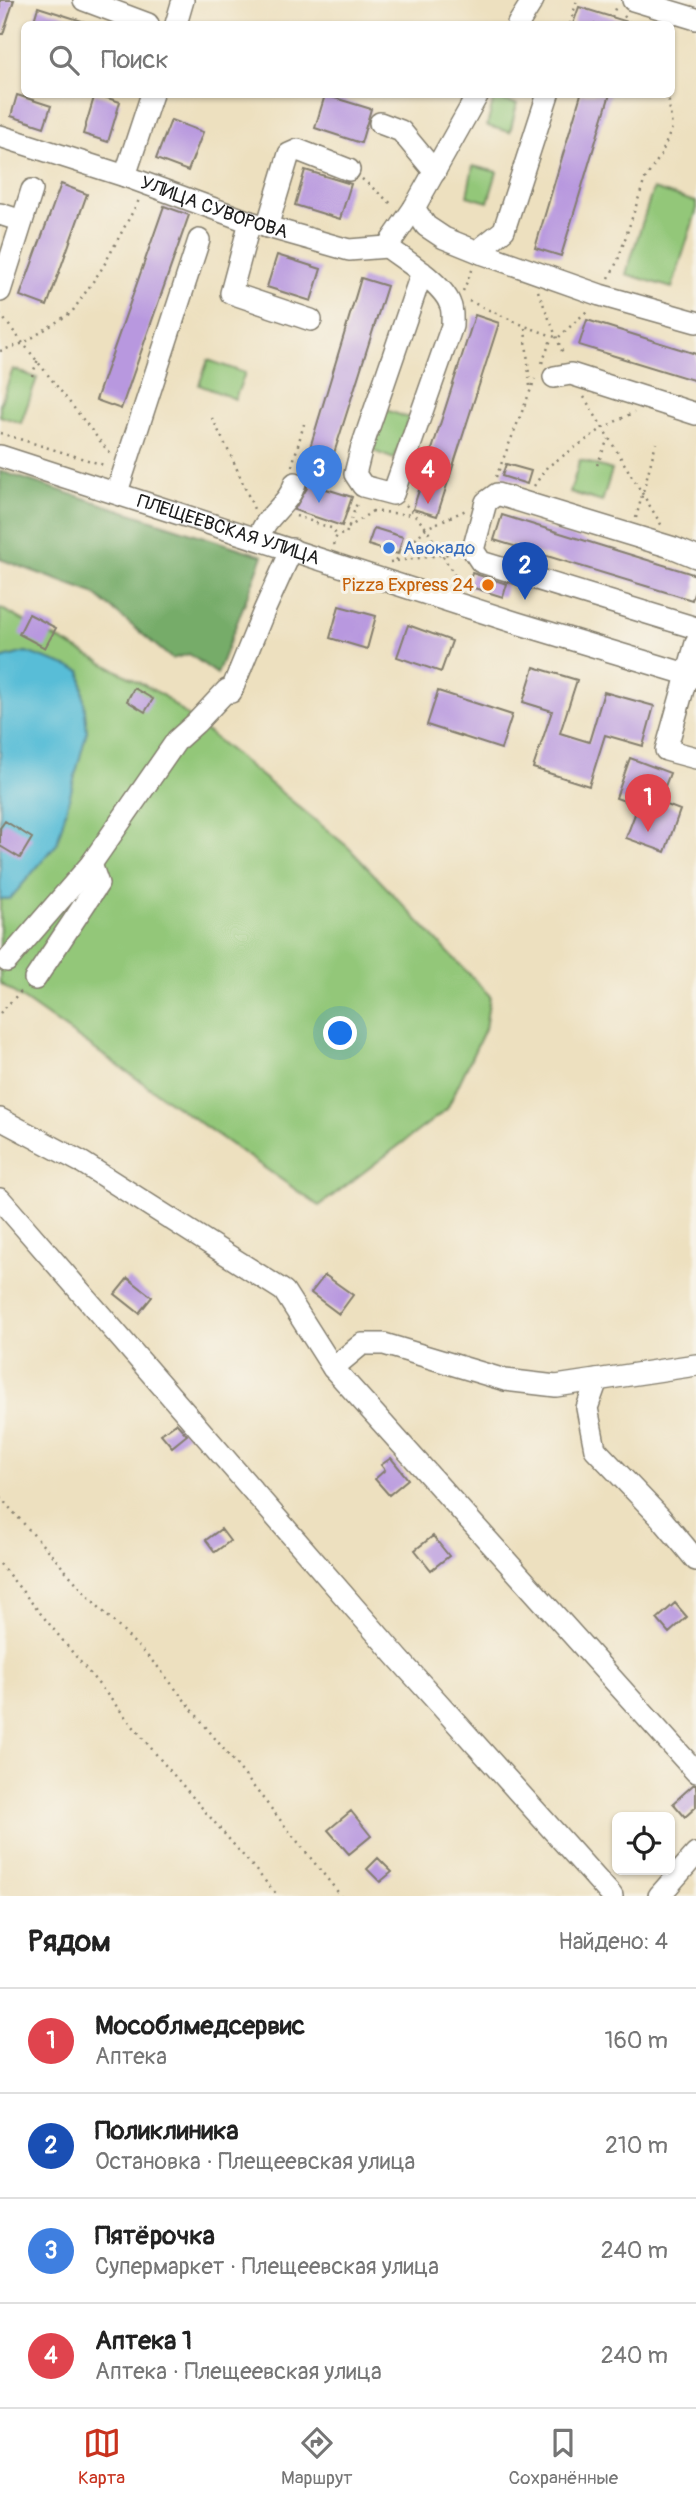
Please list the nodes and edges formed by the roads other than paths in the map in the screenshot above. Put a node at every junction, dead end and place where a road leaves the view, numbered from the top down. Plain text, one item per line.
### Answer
1 (84, 0) edge
2 (183, 0) edge
3 (534, 0) edge
4 (634, 0) edge
5 (696, 19) edge
6 (140, 21) edge
7 (177, 21) edge
8 (522, 21) edge
9 (151, 98) edge
10 (476, 98) edge
11 (547, 98) edge
12 (380, 123) dead end
13 (0, 136) edge
14 (349, 170) road end
15 (435, 172) junction
16 (125, 176) junction
17 (32, 190) dead end
18 (410, 213) junction
19 (0, 214) edge
20 (22, 221) junction
21 (258, 225) junction
22 (199, 240) dead end
23 (387, 247) junction
24 (481, 253) junction
25 (422, 272) junction
26 (0, 291) edge
27 (311, 320) dead end
28 (696, 323) edge
29 (561, 370) road end
30 (696, 414) edge
31 (0, 456) edge
32 (295, 483) road end
33 (117, 492) junction
34 (260, 533) junction
35 (292, 549) junction
36 (696, 557) edge
37 (696, 628) edge
38 (696, 643) edge
39 (691, 675) edge
40 (696, 696) edge
41 (696, 758) edge
42 (91, 864) junction
43 (7, 961) dead end
44 (35, 979) road end
45 (0, 1119) edge
46 (0, 1199) edge
47 (696, 1365) edge
48 (333, 1368) junction
49 (597, 1380) junction
50 (696, 1560) edge
51 (696, 1772) edge
52 (696, 1854) edge
53 (612, 1896) edge
54 (659, 1896) edge

1 - 6 street
2 - 7 street
3 - 8 street
4 - 5 street
9 - 16 street
10 - 15 street
11 - 24 street
12 - 15 street
13 - 16 street, УЛИЦА СУВОРОВА
14 - 21 street
15 - 18 street
16 - 21 street, УЛИЦА СУВОРОВА
17 - 20 street
18 - 23 street
18 - 24 street
19 - 20 street
20 - 26 street
21 - 23 street, УЛИЦА СУВОРОВА
21 - 27 street
22 - 33 street
23 - 25 street
24 - 28 street
25 - 25 street
29 - 30 street
31 - 33 street, ПЛЕЩЕЕВСКАЯ УЛИЦА
32 - 34 street
33 - 34 street, ПЛЕЩЕЕВСКАЯ УЛИЦА
34 - 35 street, ПЛЕЩЕЕВСКАЯ УЛИЦА
35 - 39 street, ПЛЕЩЕЕВСКАЯ УЛИЦА
35 - 42 street
36 - 37 street
38 - 39 street
39 - 40 street
39 - 41 street
42 - 43 street
42 - 44 street
45 - 48 street
46 - 53 street
47 - 49 street
48 - 49 street
48 - 51 street
49 - 50 street
52 - 54 street

